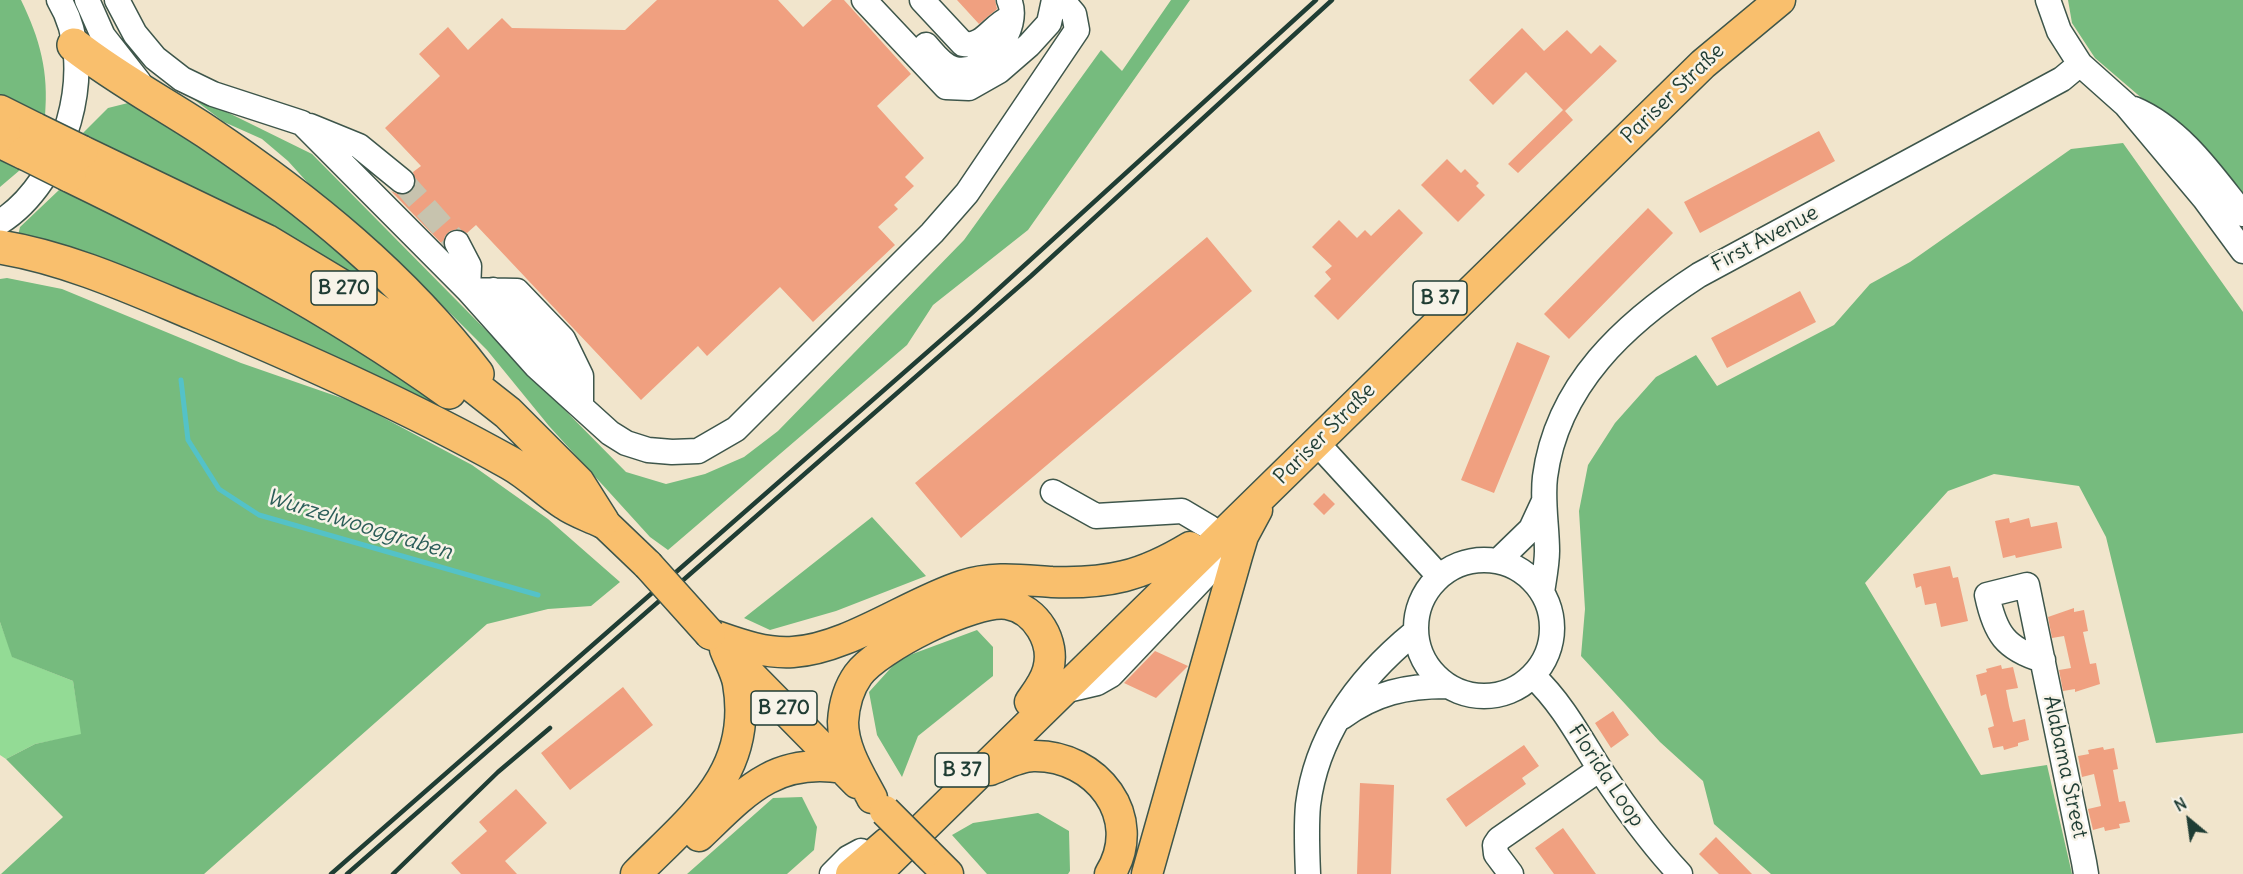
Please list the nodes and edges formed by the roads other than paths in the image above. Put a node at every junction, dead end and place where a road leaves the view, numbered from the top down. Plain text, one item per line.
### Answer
1 (87, 0) edge
2 (117, 0) edge
3 (864, 0) edge
4 (874, 0) edge
5 (922, 0) edge
6 (1054, 0) edge
7 (1062, 0) edge
8 (1747, 0) edge
9 (1780, 0) edge
10 (2048, 0) edge
11 (61, 1) edge
12 (1011, 10) edge
13 (1035, 39) junction
14 (74, 45) junction
15 (2080, 64) junction
16 (156, 102) junction
17 (2126, 105) junction
18 (0, 112) edge
19 (302, 123) junction
20 (20, 141) edge
21 (75, 163) junction
22 (402, 181) tunnel mouth
23 (2243, 214) edge
24 (0, 222) edge
25 (457, 243) tunnel mouth
26 (0, 247) edge
27 (2243, 251) edge
28 (0, 262) edge
29 (85, 271) junction
30 (468, 290) junction
31 (580, 406) junction
32 (508, 413) junction
33 (1316, 442) junction
34 (1278, 480) junction
35 (1053, 492) dead end
36 (1545, 499) junction
37 (602, 521) junction
38 (1243, 536) junction
39 (1200, 537) junction
40 (1498, 561) junction
41 (1439, 576) junction
42 (1542, 592) junction
43 (1415, 632) junction
44 (717, 641) junction
45 (2043, 660) dead end
46 (1533, 676) junction
47 (1446, 686) junction
48 (1063, 691) junction
49 (1030, 702) junction
50 (1335, 722) junction
51 (843, 768) junction
52 (1600, 770) junction
53 (978, 775) junction
54 (895, 830) junction
55 (636, 874) edge
56 (660, 874) edge
57 (832, 874) edge
58 (851, 874) edge
59 (863, 874) edge
60 (876, 874) edge
61 (881, 874) edge
62 (948, 874) edge
63 (1110, 874) edge
64 (1147, 874) edge
65 (1308, 874) edge
66 (1511, 874) edge
67 (1680, 874) edge
68 (2086, 874) edge

1 - 16 street
2 - 19 street
3 - 13 street
4 - 12 street
5 - 12 street
6 - 13 street
7 - 31 street
8 - 39 main road, Pariser Straße / B 37
9 - 33 main road, Pariser Straße / B 37
10 - 15 street
11 - 14 street
12 - 13 street
14 - 16 highway
14 - 24 street
15 - 17 street
15 - 36 street, First Avenue
16 - 32 highway
17 - 23 street
17 - 27 street
18 - 20 highway, B 270
19 - 22 street
19 - 30 street
20 - 21 highway, B 270, bridge
21 - 32 highway, B 270
21 - 37 highway, B 270
25 - 30 street
26 - 29 highway
28 - 29 highway
29 - 37 highway
30 - 31 street
30 - 31 street
32 - 37 highway, B 270
33 - 34 main road, Pariser Straße / B 37
33 - 41 street
34 - 38 main road
34 - 48 main road, Pariser Straße / B 37
35 - 39 street
36 - 40 street, First Avenue
36 - 42 street, First Avenue
37 - 44 main road, B 270, bridge
38 - 48 street
38 - 64 main road
39 - 44 main road
39 - 49 main road, Pariser Straße / B 37
40 - 41 street
40 - 42 street
41 - 43 street
42 - 46 street
43 - 47 street
43 - 50 street
44 - 51 main road, B 270
44 - 55 main road
45 - 68 street, Alabama Street
46 - 47 street
46 - 52 street, Florida Loop
47 - 50 street
48 - 53 main road, Pariser Straße / B 37
49 - 54 main road, Pariser Straße / B 37
49 - 54 main road
50 - 65 street
51 - 54 main road, B 270
51 - 56 main road
52 - 66 street
52 - 67 street, Florida Loop
53 - 54 main road, Pariser Straße / B 37
53 - 63 main road
54 - 57 street
54 - 58 main road
54 - 59 main road, Pariser Straße
54 - 60 main road, Pariser Straße
54 - 61 main road
54 - 62 main road, B 270

